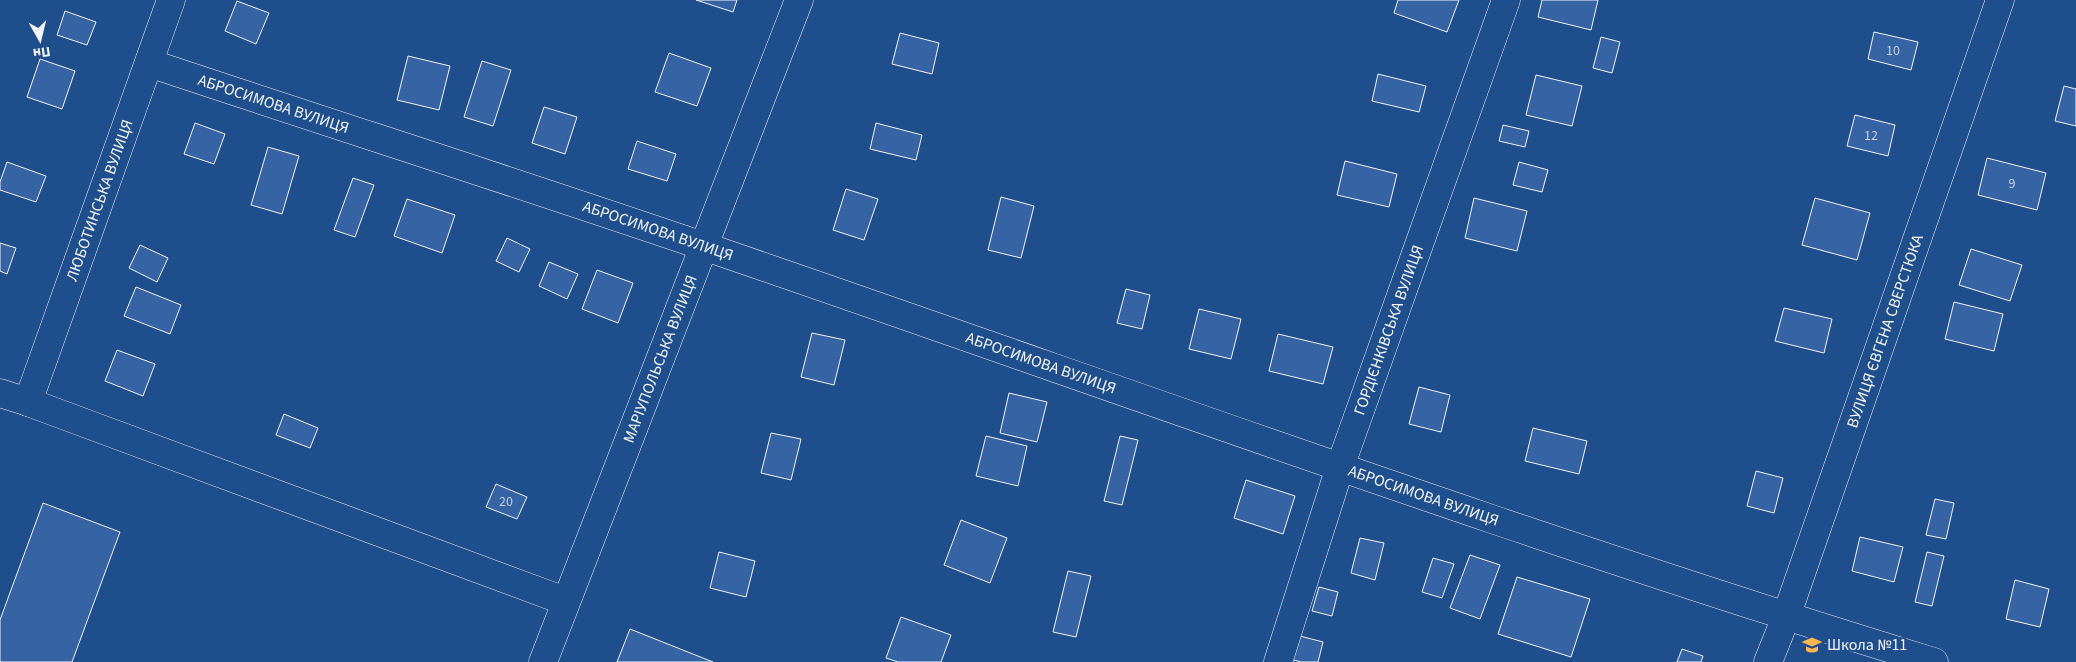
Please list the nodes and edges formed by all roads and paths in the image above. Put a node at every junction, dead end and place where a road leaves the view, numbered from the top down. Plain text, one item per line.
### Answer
1 (171, 0) edge
2 (800, 0) edge
3 (1506, 0) edge
4 (2000, 0) edge
5 (149, 64) junction
6 (703, 246) junction
7 (0, 393) edge
8 (28, 402) junction
9 (1340, 467) junction
10 (565, 601) junction
11 (1786, 617) junction
12 (543, 662) edge
13 (1278, 662) edge
14 (1768, 662) edge
15 (1934, 662) edge

1 - 5 street, ЛЮБОТИНСЬКА ВУЛИЦЯ
2 - 6 street, МАРІУПОЛЬСЬКА ВУЛИЦЯ
3 - 9 street, ГОРДІЄНКІВСЬКА ВУЛИЦЯ
4 - 11 street, ВУЛИЦЯ ЄВГЕНА СВЕРСТЮКА
5 - 6 street, АБРОСИМОВА ВУЛИЦЯ
5 - 8 street, ЛЮБОТИНСЬКА ВУЛИЦЯ
6 - 9 street, АБРОСИМОВА ВУЛИЦЯ
6 - 10 street, МАРІУПОЛЬСЬКА ВУЛИЦЯ
7 - 8 street
8 - 10 street
9 - 11 street, АБРОСИМОВА ВУЛИЦЯ
9 - 13 street, ГОРДІЄНКІВСЬКА ВУЛИЦЯ
10 - 12 street, МАРІУПОЛЬСЬКА ВУЛИЦЯ
11 - 14 street, ВУЛИЦЯ ЄВГЕНА СВЕРСТЮКА
11 - 15 street, АБРОСИМОВА ВУЛИЦЯ

